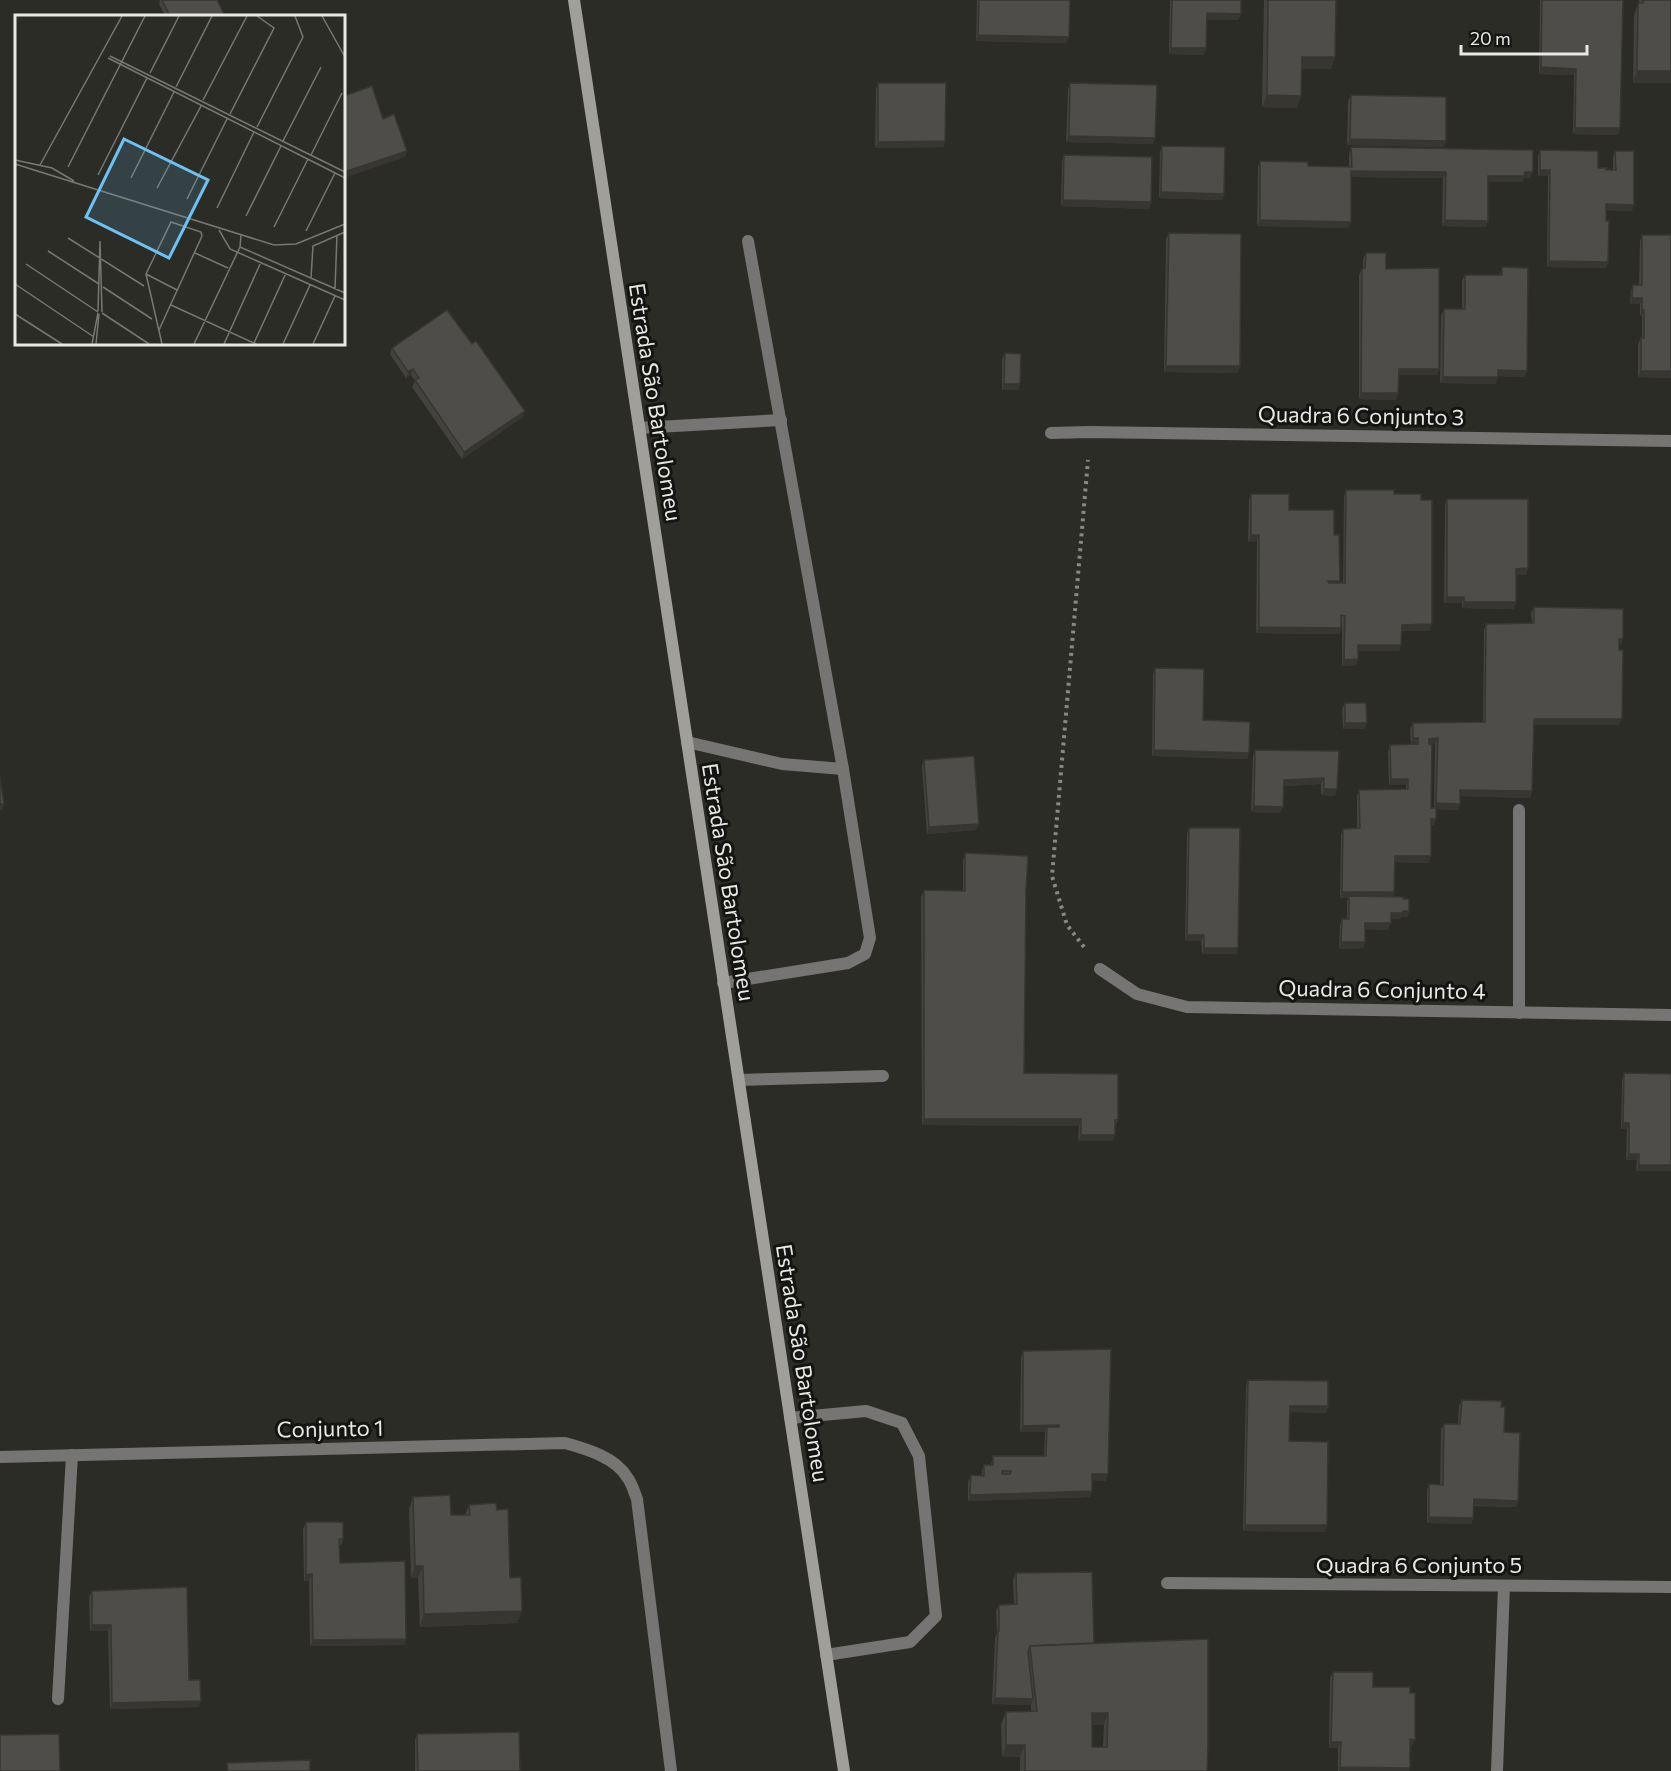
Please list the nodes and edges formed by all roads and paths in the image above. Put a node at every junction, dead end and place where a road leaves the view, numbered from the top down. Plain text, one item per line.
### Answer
1 (574, 0) edge
2 (748, 241) dead end
3 (781, 420) junction
4 (639, 428) junction
5 (1090, 432) junction
6 (1051, 433) dead end
7 (1671, 441) edge
8 (687, 742) junction
9 (843, 770) junction
10 (1520, 810) dead end
11 (1100, 969) joint
12 (723, 983) junction
13 (1519, 1012) junction
14 (1671, 1015) edge
15 (883, 1076) dead end
16 (738, 1080) junction
17 (790, 1418) junction
18 (72, 1455) junction
19 (0, 1457) edge
20 (1167, 1583) dead end
21 (1504, 1586) junction
22 (1671, 1587) edge
23 (826, 1655) junction
24 (58, 1699) dead end
25 (671, 1771) edge
26 (844, 1771) edge
27 (1497, 1771) edge

1 - 4 street, Estrada São Bartolomeu
2 - 3 street
3 - 4 street
3 - 9 street
4 - 8 street, Estrada São Bartolomeu
5 - 6 street, Quadra 6 Conjunto 3
5 - 7 street, Quadra 6 Conjunto 3
5 - 11 path
8 - 9 street
8 - 12 street, Estrada São Bartolomeu
9 - 12 street
10 - 13 street
11 - 13 street, Quadra 6 Conjunto 4
12 - 16 street, Estrada São Bartolomeu
13 - 14 street, Quadra 6 Conjunto 4
15 - 16 street
16 - 17 street, Estrada São Bartolomeu
17 - 23 street, Estrada São Bartolomeu
17 - 23 street
18 - 19 street, Conjunto 1
18 - 24 street
18 - 25 street, Conjunto 1
20 - 21 street, Quadra 6 Conjunto 5
21 - 22 street, Quadra 6 Conjunto 5
21 - 27 street
23 - 26 street, Estrada São Bartolomeu

